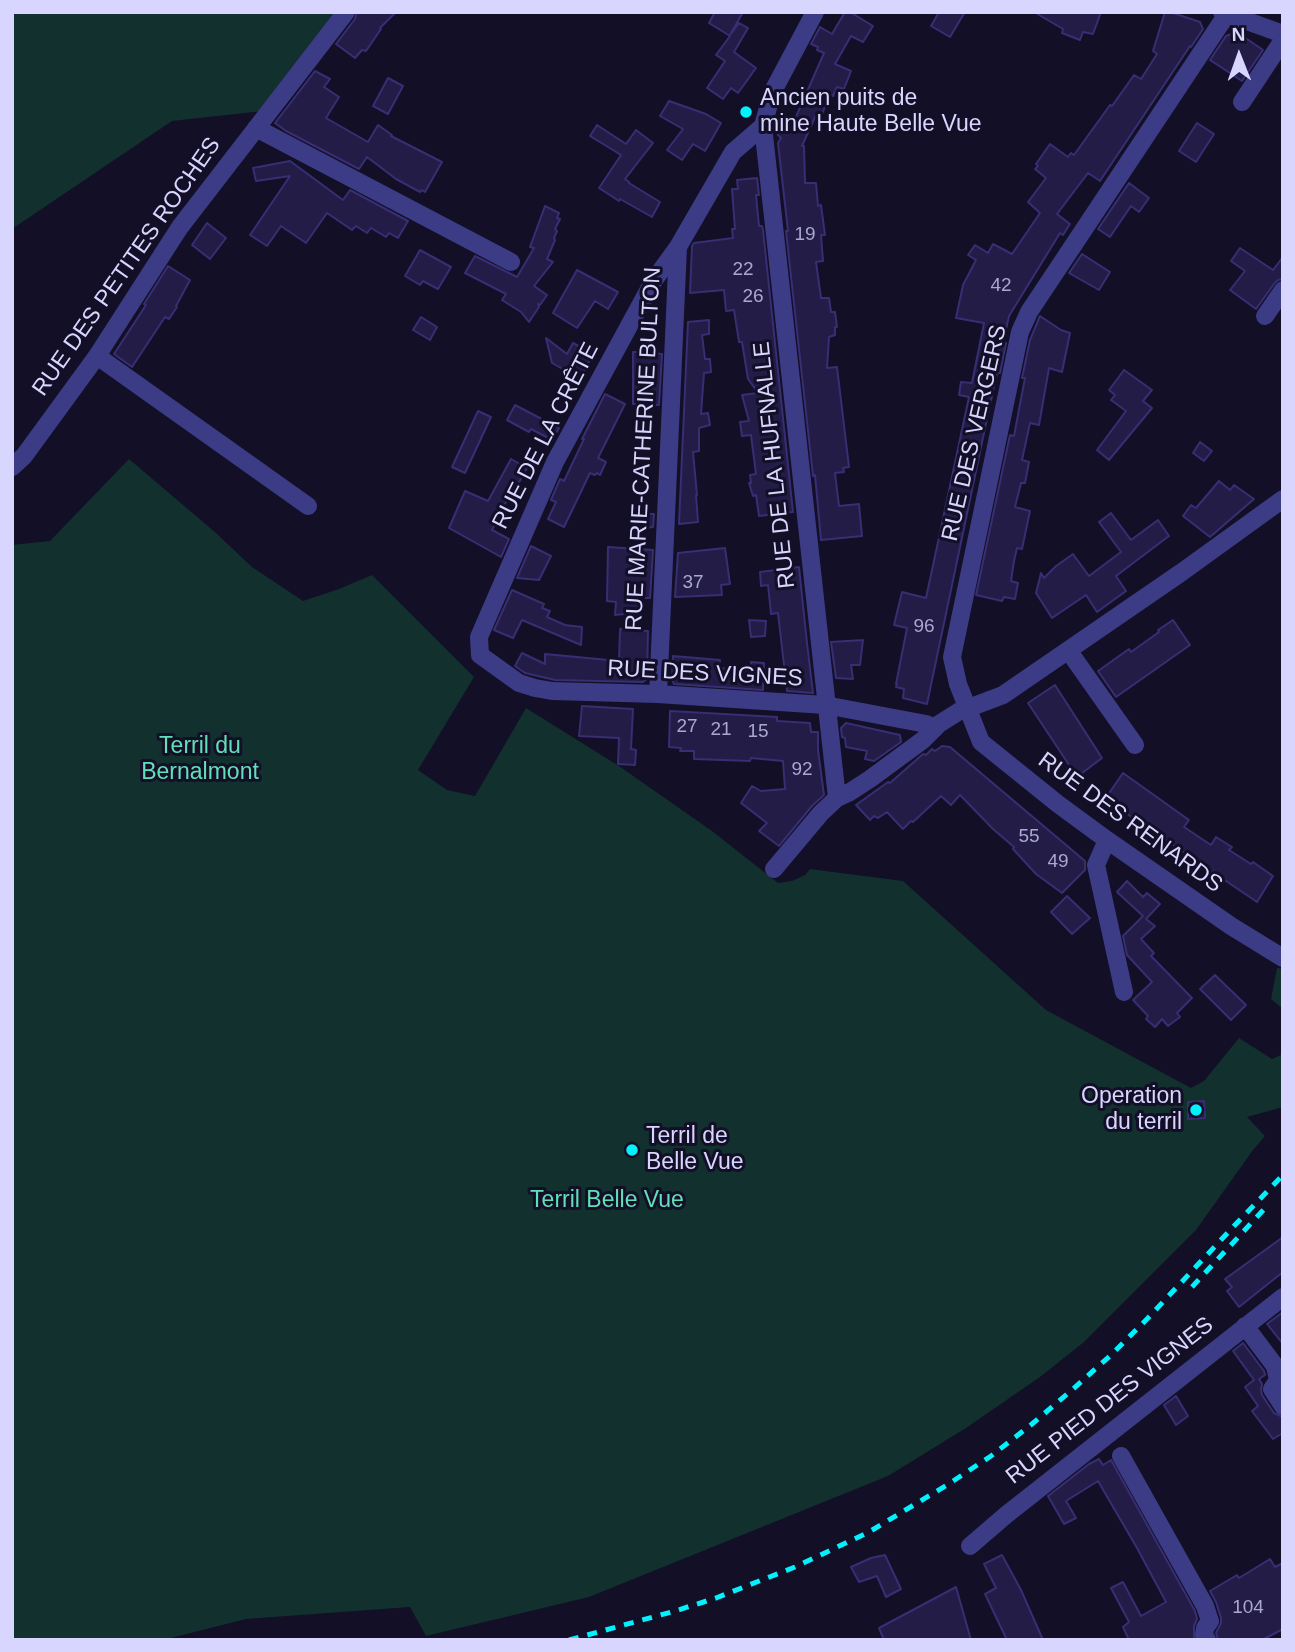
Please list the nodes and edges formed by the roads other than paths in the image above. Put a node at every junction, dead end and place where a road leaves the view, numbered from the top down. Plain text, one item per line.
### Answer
1 (346, 12) edge
2 (815, 12) edge
3 (1224, 13) edge
4 (1283, 34) edge
5 (1283, 40) edge
6 (1242, 102) dead end
7 (763, 126) junction
8 (256, 128) junction
9 (678, 247) junction
10 (511, 262) dead end
11 (1283, 290) edge
12 (1265, 316) dead end
13 (97, 356) junction
14 (12, 467) edge
15 (1283, 499) edge
16 (309, 506) dead end
17 (1068, 650) junction
18 (480, 655) joint
19 (658, 694) junction
20 (825, 705) junction
21 (967, 709) junction
22 (935, 728) junction
23 (1135, 745) dead end
24 (836, 798) junction
25 (1107, 840) junction
26 (774, 869) dead end
27 (1283, 958) edge
28 (1124, 992) dead end
29 (1283, 1297) edge
30 (1245, 1326) junction
31 (1283, 1406) edge
32 (1121, 1456) dead end
33 (970, 1546) dead end
34 (1208, 1640) edge

1 - 8 street, RUE DES PETITES ROCHES
2 - 7 street
3 - 4 street
3 - 21 street, RUE DES VERGERS
5 - 6 street
7 - 9 street, RUE DE LA CRÊTE
7 - 20 street, RUE DE LA HUFNALLE
8 - 10 street
8 - 13 street, RUE DES PETITES ROCHES
9 - 18 street, RUE DE LA CRÊTE
9 - 19 street, RUE MARIE-CATHERINE BULTON
11 - 12 street
13 - 14 street, RUE DES PETITES ROCHES
13 - 16 street
15 - 17 street
17 - 21 street
17 - 23 street
18 - 19 street, RUE DES VIGNES
19 - 20 street, RUE DES VIGNES
20 - 22 street, RUE DES VIGNES
20 - 24 street, RUE DE LA HUFNALLE
21 - 22 street
21 - 25 street, RUE DES RENARDS
22 - 24 street
24 - 26 street
25 - 27 street, RUE DES RENARDS
25 - 28 street
29 - 30 street, RUE PIED DES VIGNES
30 - 31 street
30 - 33 street, RUE PIED DES VIGNES
32 - 34 street

